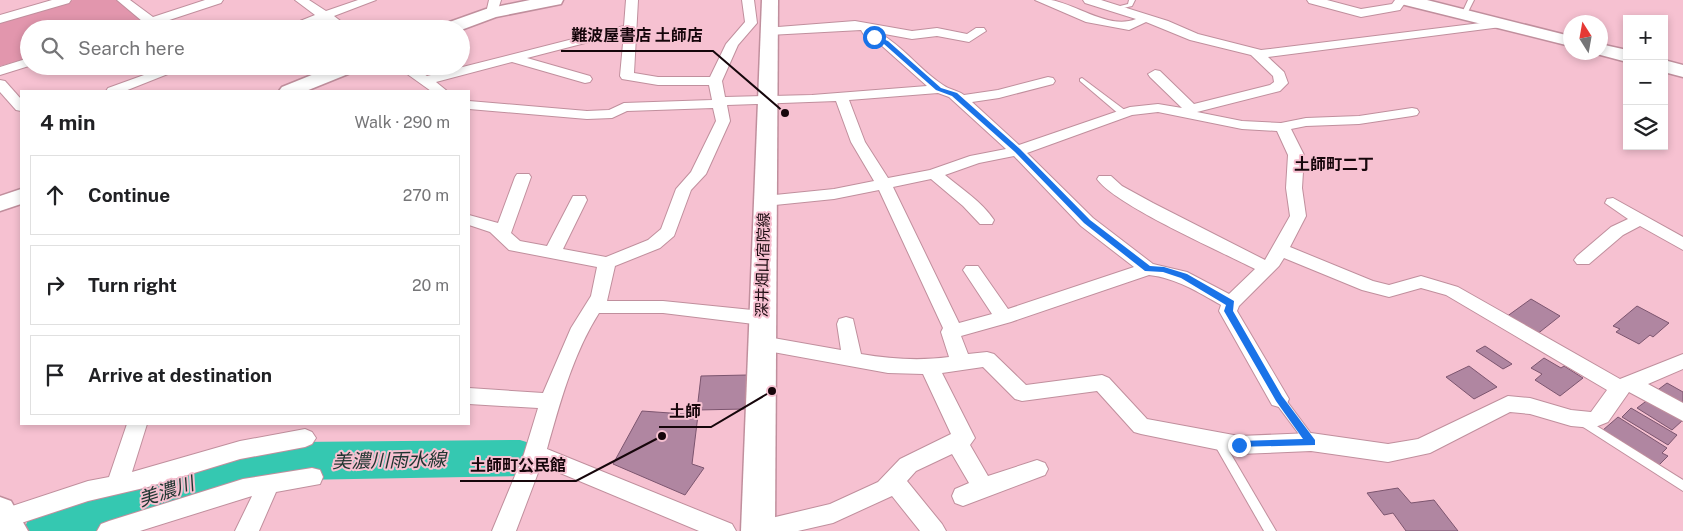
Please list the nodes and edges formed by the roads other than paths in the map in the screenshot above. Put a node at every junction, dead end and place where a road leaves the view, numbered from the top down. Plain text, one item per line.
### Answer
1 (65, 0) edge
2 (123, 0) edge
3 (217, 0) edge
4 (301, 0) edge
5 (370, 0) edge
6 (555, 0) edge
7 (632, 0) edge
8 (748, 0) edge
9 (770, 0) edge
10 (1042, 0) edge
11 (1089, 0) edge
12 (1132, 0) edge
13 (1313, 0) edge
14 (1401, 0) edge
15 (1407, 0) edge
16 (1468, 6) edge
17 (494, 7) edge
18 (1111, 9) junction
19 (324, 15) junction
20 (0, 19) edge
21 (1143, 19) junction
22 (148, 20) edge
23 (157, 20) edge
24 (310, 20) edge
25 (332, 20) edge
26 (466, 20) edge
27 (1501, 23) junction
28 (866, 26) junction
29 (630, 28) junction
30 (769, 31) junction
31 (980, 31) dead end
32 (1563, 39) edge
33 (1608, 51) edge
34 (1259, 54) junction
35 (1623, 55) edge
36 (513, 57) junction
37 (20, 65) edge
38 (1668, 67) edge
39 (470, 69) edge
40 (0, 71) edge
41 (1683, 71) edge
42 (1155, 74) dead end
43 (157, 75) edge
44 (329, 75) edge
45 (415, 75) edge
46 (450, 75) edge
47 (585, 79) dead end
48 (1082, 80) dead end
49 (715, 81) junction
50 (1048, 81) dead end
51 (425, 82) junction
52 (0, 84) edge
53 (939, 89) junction
54 (116, 90) edge
55 (292, 90) edge
56 (438, 90) edge
57 (841, 97) junction
58 (767, 100) junction
59 (961, 100) junction
60 (721, 102) junction
61 (470, 105) edge
62 (20, 106) edge
63 (1184, 111) junction
64 (1412, 112) dead end
65 (1123, 113) junction
66 (1281, 127) junction
67 (1017, 151) junction
68 (934, 174) junction
69 (523, 177) dead end
70 (1105, 179) dead end
71 (884, 184) junction
72 (20, 196) edge
73 (579, 200) dead end
74 (765, 201) junction
75 (1613, 203) dead end
76 (0, 204) edge
77 (1641, 219) junction
78 (470, 220) edge
79 (986, 220) dead end
80 (503, 232) junction
81 (1683, 244) edge
82 (1279, 249) junction
83 (552, 253) junction
84 (1583, 260) dead end
85 (608, 263) junction
86 (1267, 268) junction
87 (1148, 269) junction
88 (972, 270) dead end
89 (1231, 303) junction
90 (593, 307) junction
91 (1004, 317) junction
92 (762, 318) junction
93 (846, 324) dead end
94 (954, 331) junction
95 (762, 343) junction
96 (853, 360) junction
97 (1683, 361) edge
98 (961, 363) junction
99 (929, 367) junction
100 (1624, 385) junction
101 (470, 396) edge
102 (1279, 399) joint
103 (550, 401) junction
104 (1683, 413) edge
105 (1580, 419) junction
106 (137, 425) edge
107 (305, 438) dead end
108 (956, 441) junction
109 (1218, 442) junction
110 (1312, 442) junction
111 (535, 454) junction
112 (1036, 469) dead end
113 (312, 477) dead end
114 (893, 481) junction
115 (268, 483) junction
116 (117, 485) junction
117 (1683, 486) edge
118 (4, 520) edge
119 (109, 531) edge
120 (246, 531) edge
121 (504, 531) edge
122 (724, 531) edge
123 (758, 531) edge
124 (934, 531) edge
125 (1270, 531) edge

1 - 20 street
2 - 22 street
3 - 23 street
4 - 19 street
5 - 19 street
6 - 17 main road
7 - 29 street
8 - 49 street
9 - 30 main road, 深井畑山宿院線
10 - 21 street
11 - 18 street
12 - 18 lane
13 - 14 street
15 - 16 main road
16 - 27 main road
17 - 26 main road
18 - 21 street
19 - 24 street
19 - 25 street
21 - 34 street
27 - 32 main road
27 - 34 street
28 - 30 street
28 - 31 street
28 - 53 street
29 - 36 street
29 - 49 street
30 - 58 main road, 深井畑山宿院線
33 - 35 main road
34 - 63 street
36 - 39 street
36 - 47 street
37 - 40 street
38 - 41 main road
42 - 63 street
43 - 54 street
44 - 55 main road
45 - 51 street
46 - 51 street
48 - 65 lane
49 - 60 street
50 - 59 street
51 - 56 street
52 - 62 street
53 - 57 street
53 - 59 street
57 - 58 street
57 - 71 street
58 - 60 street
58 - 74 main road, 深井畑山宿院線
59 - 67 street
60 - 61 street
60 - 85 street
63 - 65 street
63 - 66 street
64 - 66 street
65 - 67 street
66 - 82 street
67 - 68 street
67 - 87 street
68 - 71 street
68 - 79 street
69 - 80 street
70 - 86 street
71 - 74 street
71 - 94 street
72 - 76 main road
73 - 83 street
74 - 92 main road, 深井畑山宿院線
75 - 77 street
77 - 81 street
77 - 84 street
78 - 80 street
80 - 83 street
82 - 86 street
82 - 100 street
83 - 85 street
85 - 90 street
86 - 89 street
87 - 89 street
87 - 91 street
88 - 91 street
89 - 102 street
90 - 92 street
90 - 103 street
91 - 94 street
92 - 95 main road, 深井畑山宿院線
93 - 96 street
94 - 98 street
95 - 96 street
95 - 123 main road, 深井畑山宿院線
96 - 99 street
97 - 100 street
98 - 99 street
98 - 109 street
99 - 108 street
100 - 104 street
100 - 105 street
101 - 103 street
102 - 110 lane
103 - 111 street
105 - 110 street
105 - 117 lane
106 - 116 street
107 - 116 street
108 - 112 street
108 - 114 street
109 - 110 street
109 - 125 lane
111 - 121 street
111 - 122 street
113 - 115 street
114 - 123 street
114 - 124 street
115 - 119 street
115 - 120 street
116 - 118 street

